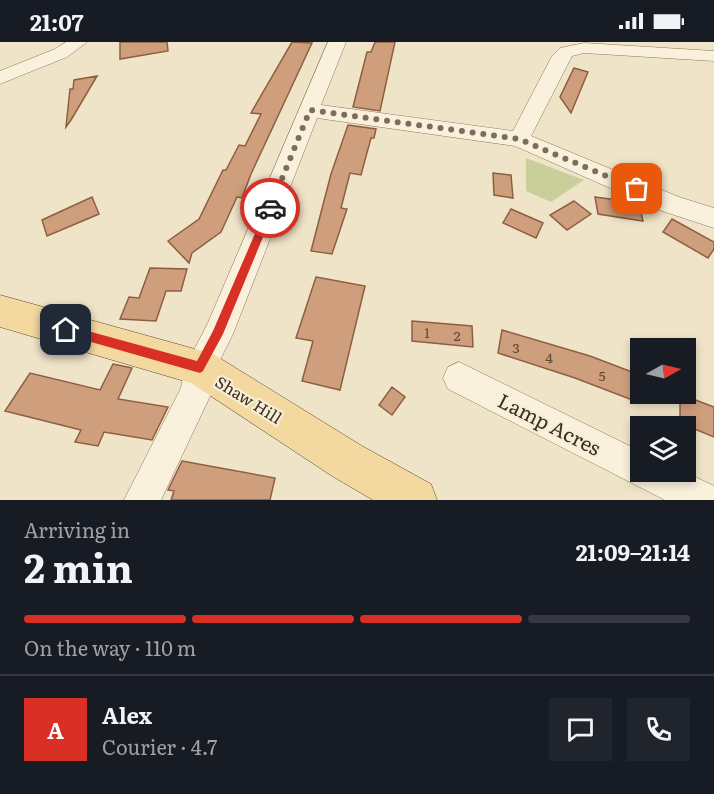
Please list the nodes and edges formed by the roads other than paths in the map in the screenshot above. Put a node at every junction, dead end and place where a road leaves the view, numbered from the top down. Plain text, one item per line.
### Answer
1 (78, 42) edge
2 (337, 42) edge
3 (714, 56) edge
4 (0, 78) edge
5 (310, 110) junction
6 (519, 139) junction
7 (714, 218) edge
8 (0, 311) edge
9 (200, 367) junction
10 (459, 378) dead end
11 (630, 464) edge
12 (667, 482) edge
13 (142, 500) edge
14 (415, 500) edge
15 (704, 500) edge

1 - 4 street
2 - 5 street
3 - 6 street
5 - 6 street
5 - 9 street
6 - 7 street
8 - 9 main road, Shaw Hill
9 - 13 street
9 - 14 main road, Shaw Hill
10 - 11 street, Lamp Acres
12 - 15 street

